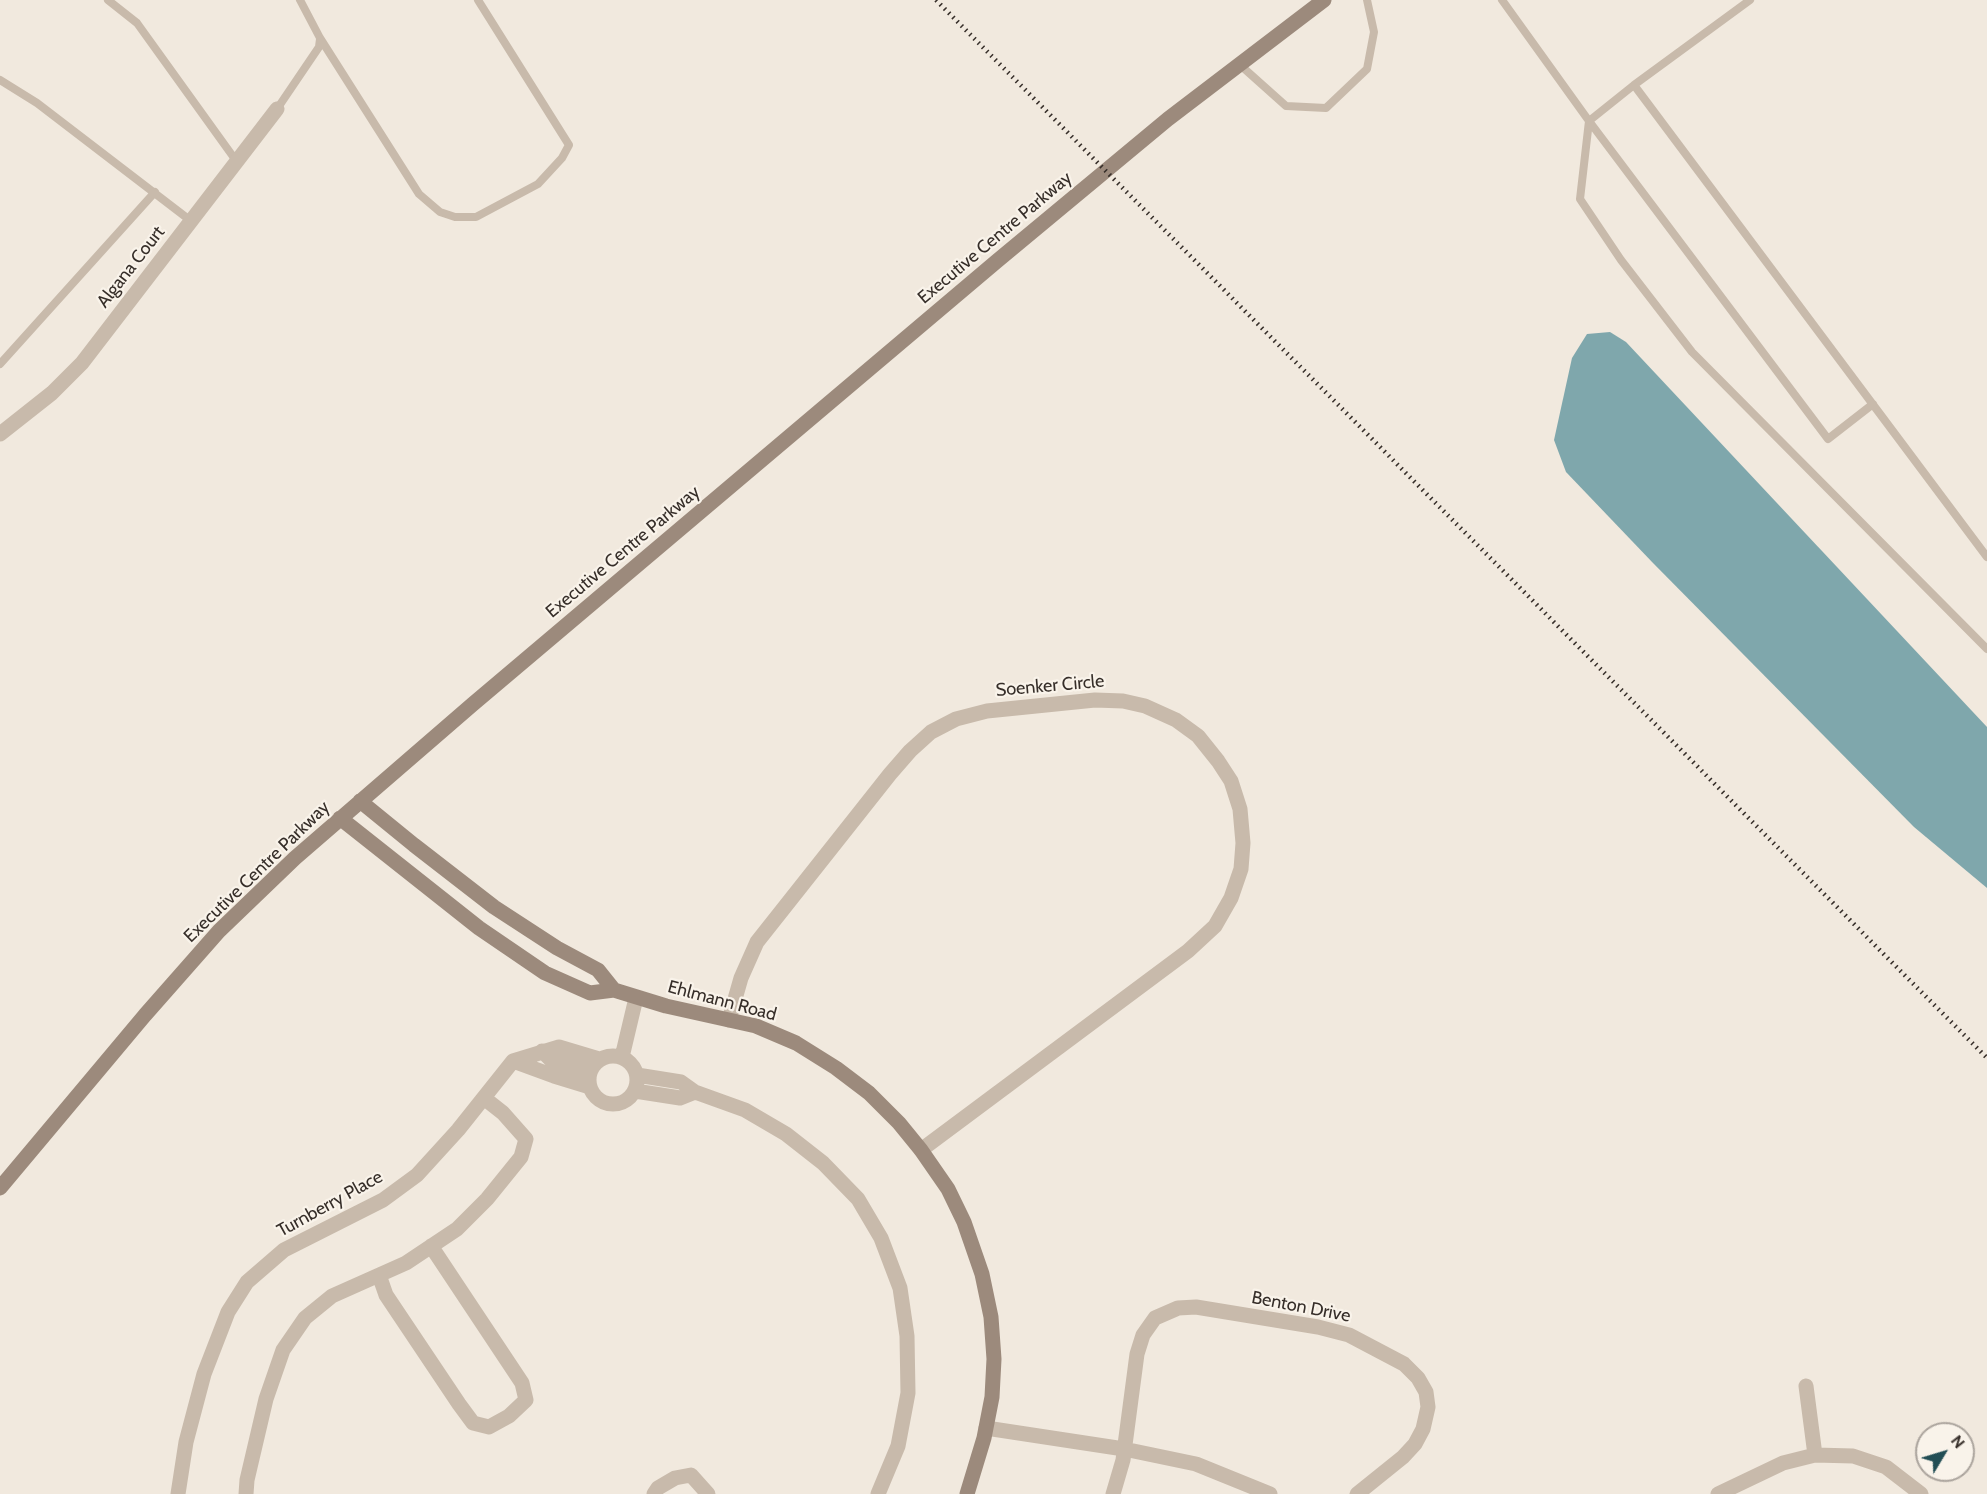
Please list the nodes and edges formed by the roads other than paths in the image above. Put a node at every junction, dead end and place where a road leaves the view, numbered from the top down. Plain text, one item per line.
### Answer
1 (108, 0) edge
2 (300, 0) edge
3 (478, 0) edge
4 (1324, 0) edge
5 (1367, 0) edge
6 (1502, 0) edge
7 (1750, 0) edge
8 (320, 38) junction
9 (1239, 64) junction
10 (0, 81) edge
11 (1635, 85) junction
12 (277, 109) joint
13 (1589, 122) junction
14 (237, 162) junction
15 (155, 192) junction
16 (191, 221) junction
17 (0, 364) edge
18 (1873, 404) junction
19 (0, 434) edge
20 (1987, 557) edge
21 (1987, 649) edge
22 (360, 801) junction
23 (340, 818) junction
24 (614, 990) junction
25 (636, 998) junction
26 (729, 1020) junction
27 (542, 1051) junction
28 (622, 1057) junction
29 (600, 1059) junction
30 (513, 1060) junction
31 (637, 1075) junction
32 (590, 1080) junction
33 (635, 1091) junction
34 (695, 1092) junction
35 (484, 1098) junction
36 (921, 1150) junction
37 (0, 1188) edge
38 (431, 1246) junction
39 (379, 1275) junction
40 (1806, 1386) dead end
41 (986, 1428) junction
42 (1124, 1449) junction
43 (1815, 1455) junction
44 (178, 1494) edge
45 (246, 1494) edge
46 (654, 1494) edge
47 (708, 1494) edge
48 (878, 1494) edge
49 (966, 1494) edge
50 (1113, 1494) edge
51 (1270, 1494) edge
52 (1357, 1494) edge
53 (1718, 1494) edge
54 (1921, 1494) edge

1 - 14 lane
2 - 8 lane
3 - 8 lane
4 - 9 street, Executive Centre Parkway
5 - 9 lane
6 - 13 lane
7 - 11 lane
8 - 12 lane
9 - 22 street, Executive Centre Parkway
10 - 15 lane
11 - 13 lane
11 - 18 lane
12 - 14 street, Algana Court
13 - 18 lane
13 - 21 lane
14 - 16 street, Algana Court
15 - 16 lane
15 - 17 lane
16 - 19 street, Algana Court
18 - 20 lane
22 - 23 street, Executive Centre Parkway
22 - 24 street, Ehlmann Road
23 - 24 street, Ehlmann Road
23 - 37 street, Executive Centre Parkway
24 - 25 street, Ehlmann Road
25 - 26 street, Ehlmann Road
25 - 28 street
26 - 36 street, Ehlmann Road
26 - 36 street, Soenker Circle
27 - 29 street
27 - 30 street
27 - 32 street
28 - 29 street
28 - 31 street
29 - 32 street
30 - 32 street
30 - 35 street, Turnberry Place
31 - 33 street
31 - 34 street
32 - 33 street
33 - 34 street
34 - 48 street
35 - 38 street
35 - 44 street, Turnberry Place
36 - 41 street, Ehlmann Road
38 - 39 street
38 - 39 street
39 - 45 street
40 - 43 street
41 - 42 street
41 - 49 street, Ehlmann Road
42 - 50 street, Benton Drive
42 - 51 street
42 - 52 street, Benton Drive
43 - 53 street
43 - 54 street
46 - 47 street

